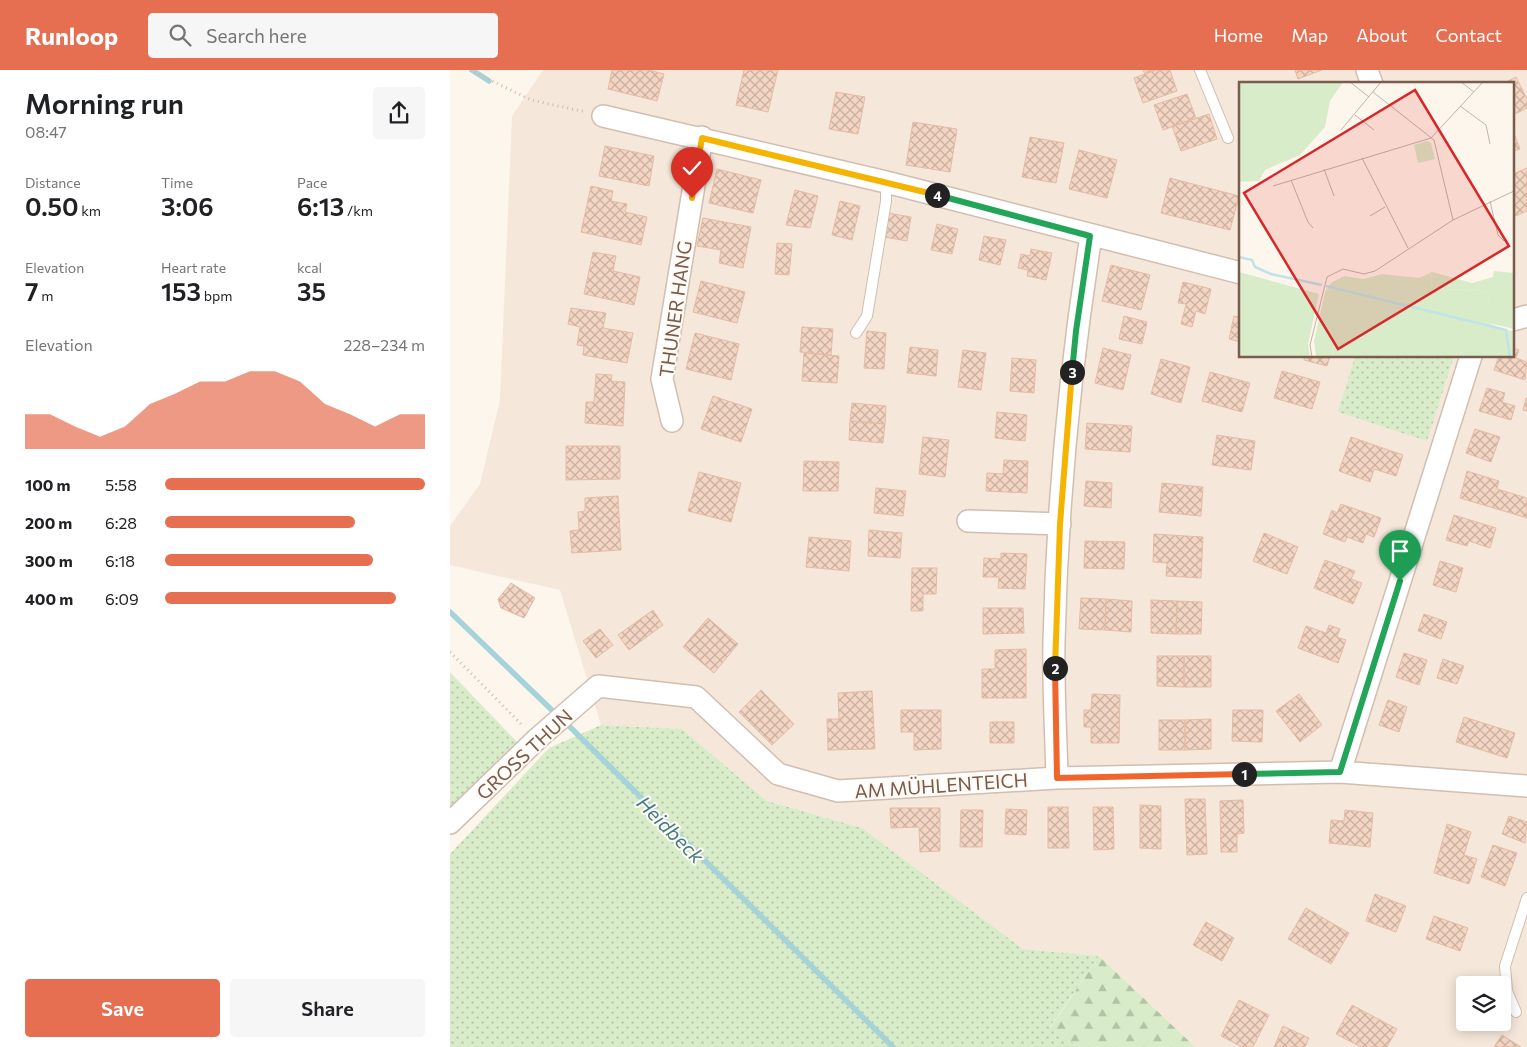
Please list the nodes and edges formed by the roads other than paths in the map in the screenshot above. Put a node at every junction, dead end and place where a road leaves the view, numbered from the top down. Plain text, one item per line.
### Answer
1 (1200, 70) edge
2 (1367, 70) edge
3 (1371, 82) edge
4 (603, 116) road end
5 (702, 138) junction
6 (1228, 138) dead end
7 (886, 182) junction
8 (1090, 236) junction
9 (1239, 273) edge
10 (1527, 316) edge
11 (1514, 320) edge
12 (856, 333) dead end
13 (1470, 358) edge
14 (672, 421) dead end
15 (968, 521) dead end
16 (1060, 524) junction
17 (598, 686) joint
18 (1340, 772) junction
19 (1057, 778) junction
20 (1527, 786) edge
21 (450, 823) edge
22 (1527, 898) edge
23 (1516, 1012) dead end

1 - 6 lane
2 - 3 street
4 - 5 street
5 - 7 street
5 - 14 street, THUNER HANG
7 - 8 street
7 - 12 lane
8 - 9 street
8 - 16 street
10 - 11 street
13 - 18 street
15 - 16 street
16 - 19 street
17 - 19 street, AM MÜHLENTEICH
17 - 21 street, GROSS THUN
18 - 19 street, AM MÜHLENTEICH
18 - 20 street, AM MÜHLENTEICH
22 - 23 lane

